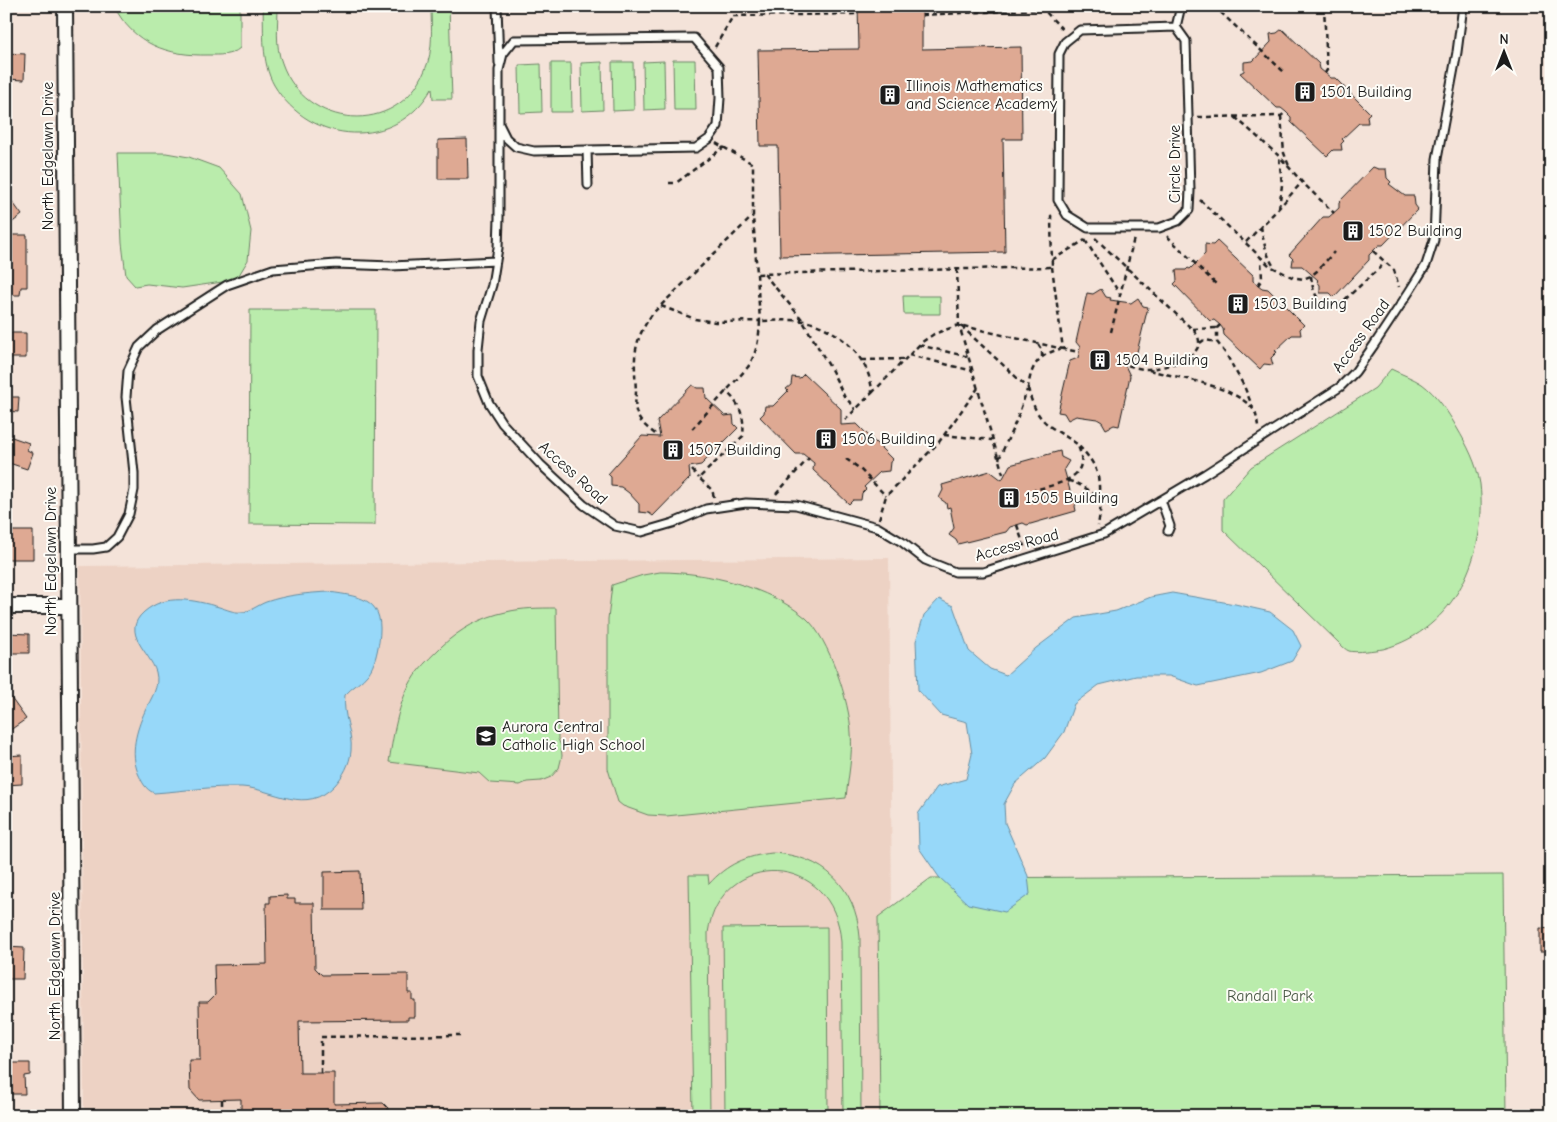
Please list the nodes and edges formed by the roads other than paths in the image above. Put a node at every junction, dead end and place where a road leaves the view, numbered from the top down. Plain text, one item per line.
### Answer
1 (65, 6) edge
2 (497, 6) edge
3 (1181, 6) edge
4 (1463, 6) edge
5 (1176, 27) junction
6 (499, 70) junction
7 (498, 124) junction
8 (587, 150) junction
9 (588, 185) dead end
10 (496, 261) junction
11 (1161, 500) junction
12 (1168, 532) dead end
13 (69, 549) junction
14 (6, 606) edge
15 (69, 606) junction
16 (73, 1116) edge

1 - 13 street, North Edgelawn Drive
2 - 6 lane, Access Road
3 - 5 lane
4 - 11 lane, Access Road
5 - 5 lane, Circle Drive
6 - 7 lane, Access Road
6 - 8 lane
7 - 8 lane
7 - 10 lane, Access Road
8 - 9 lane
10 - 11 lane, Access Road
10 - 13 lane
11 - 12 lane
13 - 15 street, North Edgelawn Drive
14 - 15 street
15 - 16 street, North Edgelawn Drive

